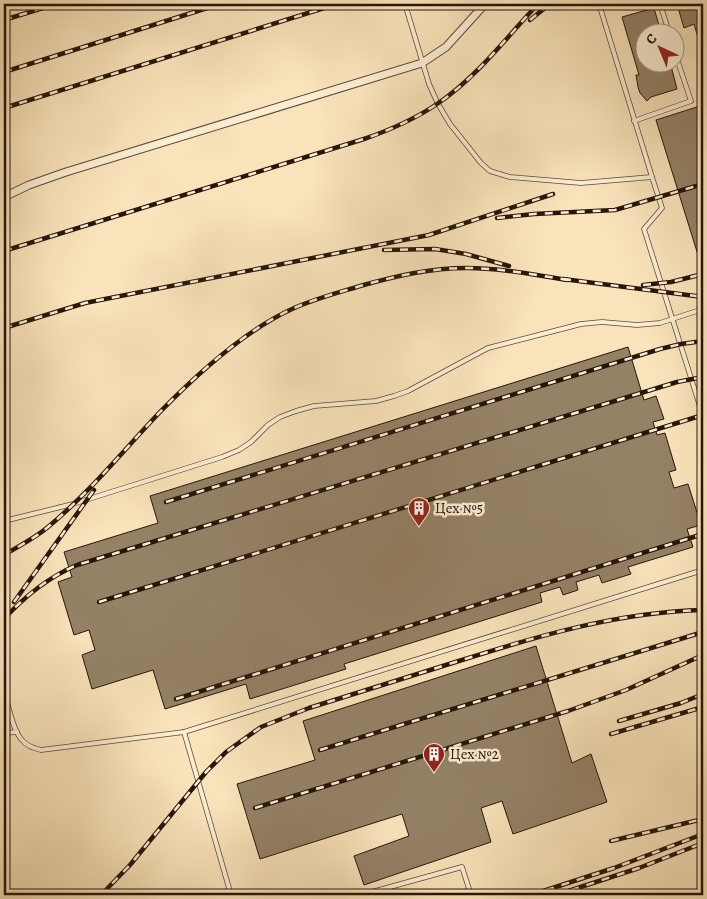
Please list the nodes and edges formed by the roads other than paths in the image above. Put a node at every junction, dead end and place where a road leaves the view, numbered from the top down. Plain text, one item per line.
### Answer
1 (405, 4) edge
2 (485, 4) edge
3 (600, 4) edge
4 (660, 4) edge
5 (666, 22) edge
6 (422, 63) junction
7 (681, 72) edge
8 (634, 121) junction
9 (652, 177) junction
10 (4, 198) edge
11 (703, 309) edge
12 (672, 319) junction
13 (703, 416) edge
14 (4, 522) edge
15 (703, 570) edge
16 (4, 691) edge
17 (17, 732) junction
18 (184, 732) junction
19 (4, 733) edge
20 (231, 895) edge
21 (362, 895) edge
22 (471, 895) edge

1 - 6 lane
2 - 6 street
3 - 8 lane
4 - 5 lane
6 - 9 lane
6 - 10 street
7 - 8 lane
8 - 9 lane
9 - 12 lane
11 - 12 lane
12 - 13 lane
12 - 14 lane
15 - 18 lane
16 - 17 lane
17 - 18 lane
17 - 19 lane
18 - 20 lane
21 - 22 lane

